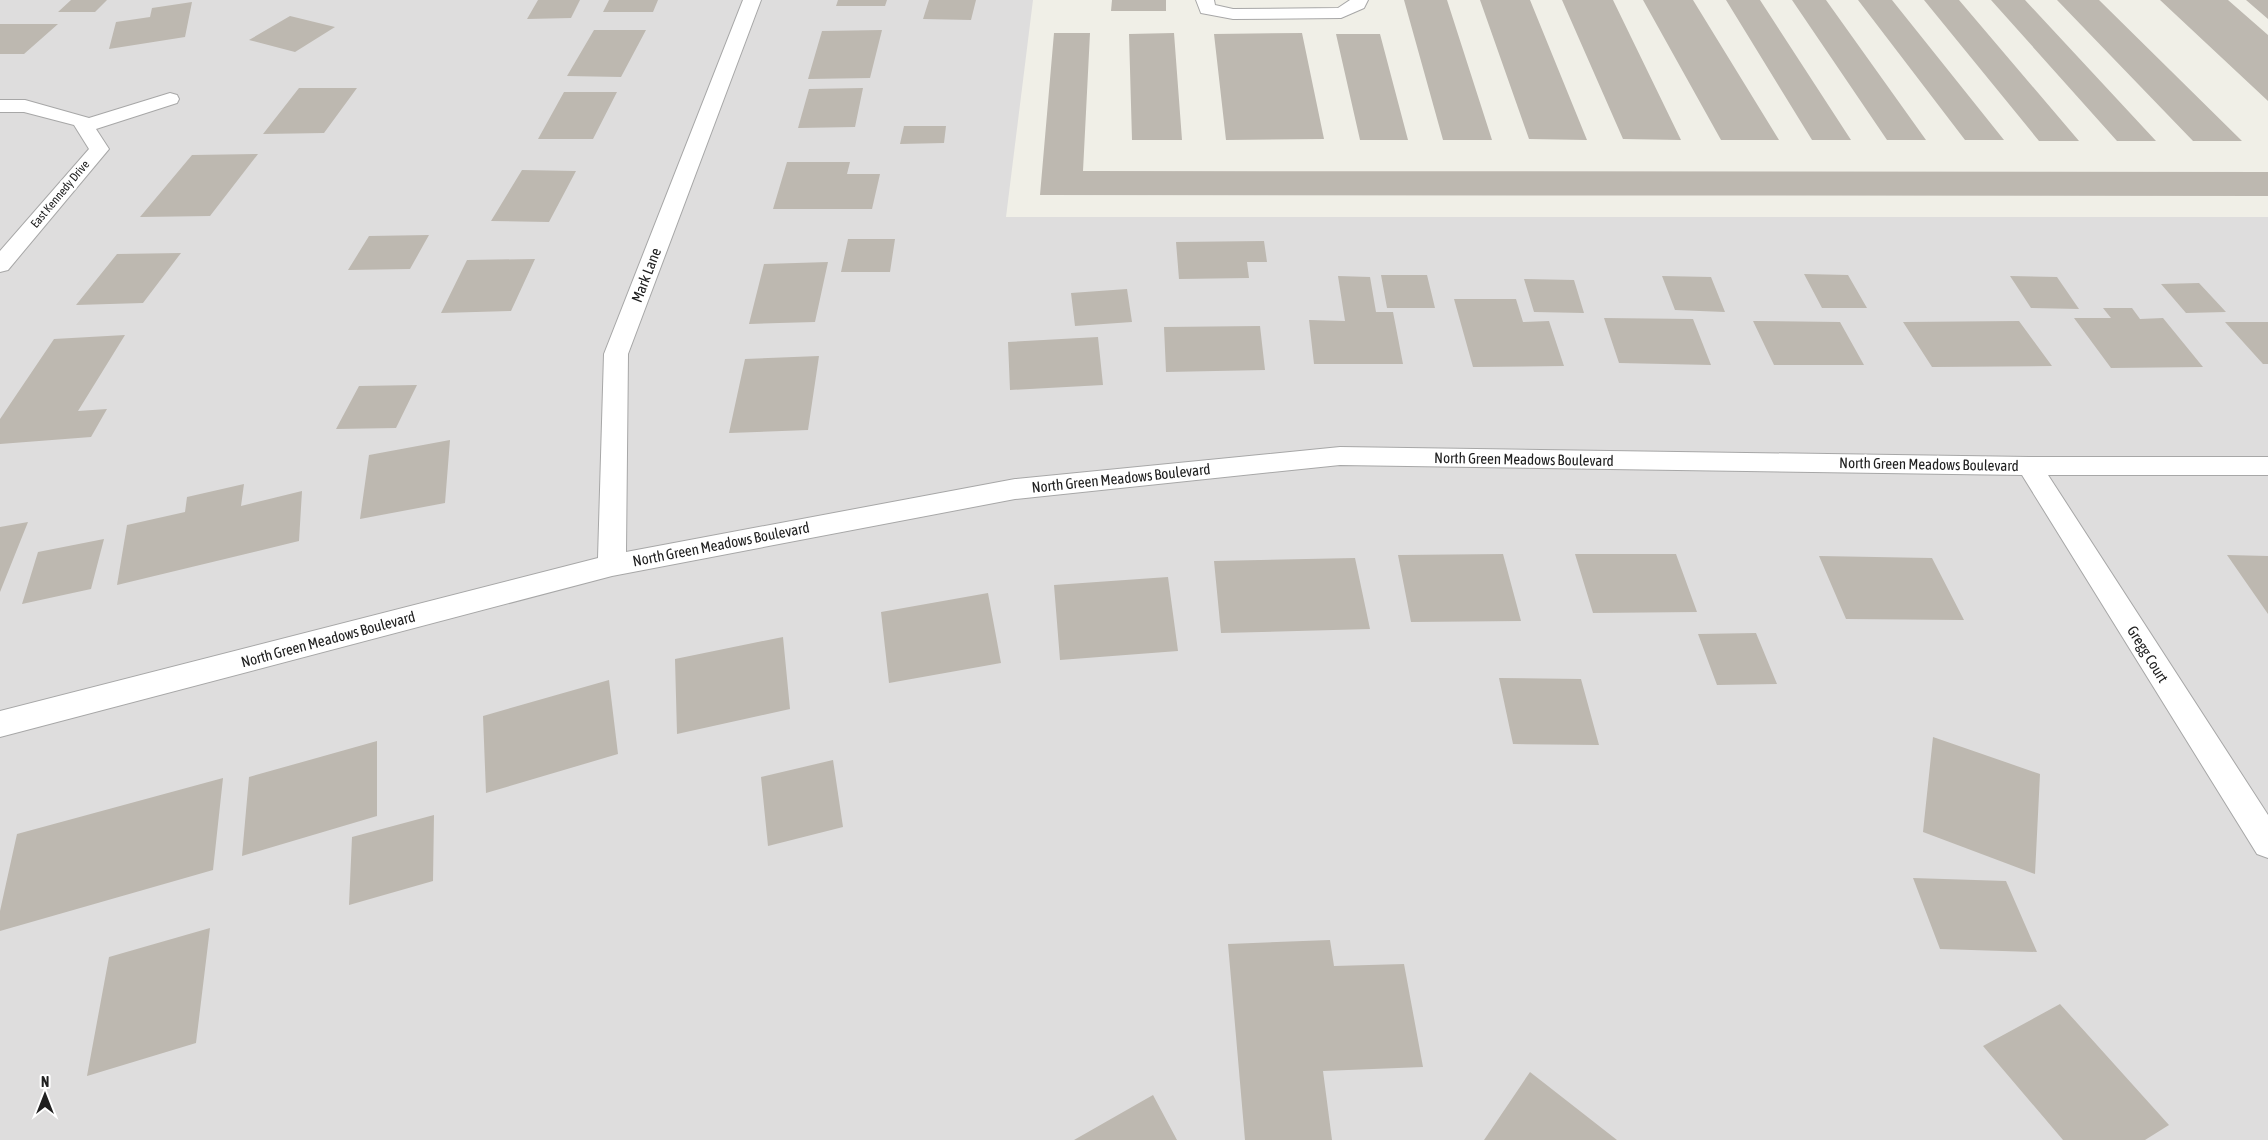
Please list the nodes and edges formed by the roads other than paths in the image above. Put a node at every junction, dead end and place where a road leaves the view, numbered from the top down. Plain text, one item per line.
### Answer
1 (752, 0) edge
2 (1205, 0) edge
3 (1359, 0) edge
4 (170, 99) dead end
5 (0, 106) edge
6 (83, 123) junction
7 (0, 265) edge
8 (2029, 466) junction
9 (2268, 466) edge
10 (612, 565) junction
11 (0, 724) edge
12 (2268, 843) edge

1 - 10 street, Mark Lane
2 - 3 street
4 - 6 street
5 - 6 street
6 - 7 street, East Kennedy Drive
8 - 9 street, North Green Meadows Boulevard
8 - 10 street, North Green Meadows Boulevard
8 - 12 street, Gregg Court
10 - 11 street, North Green Meadows Boulevard

